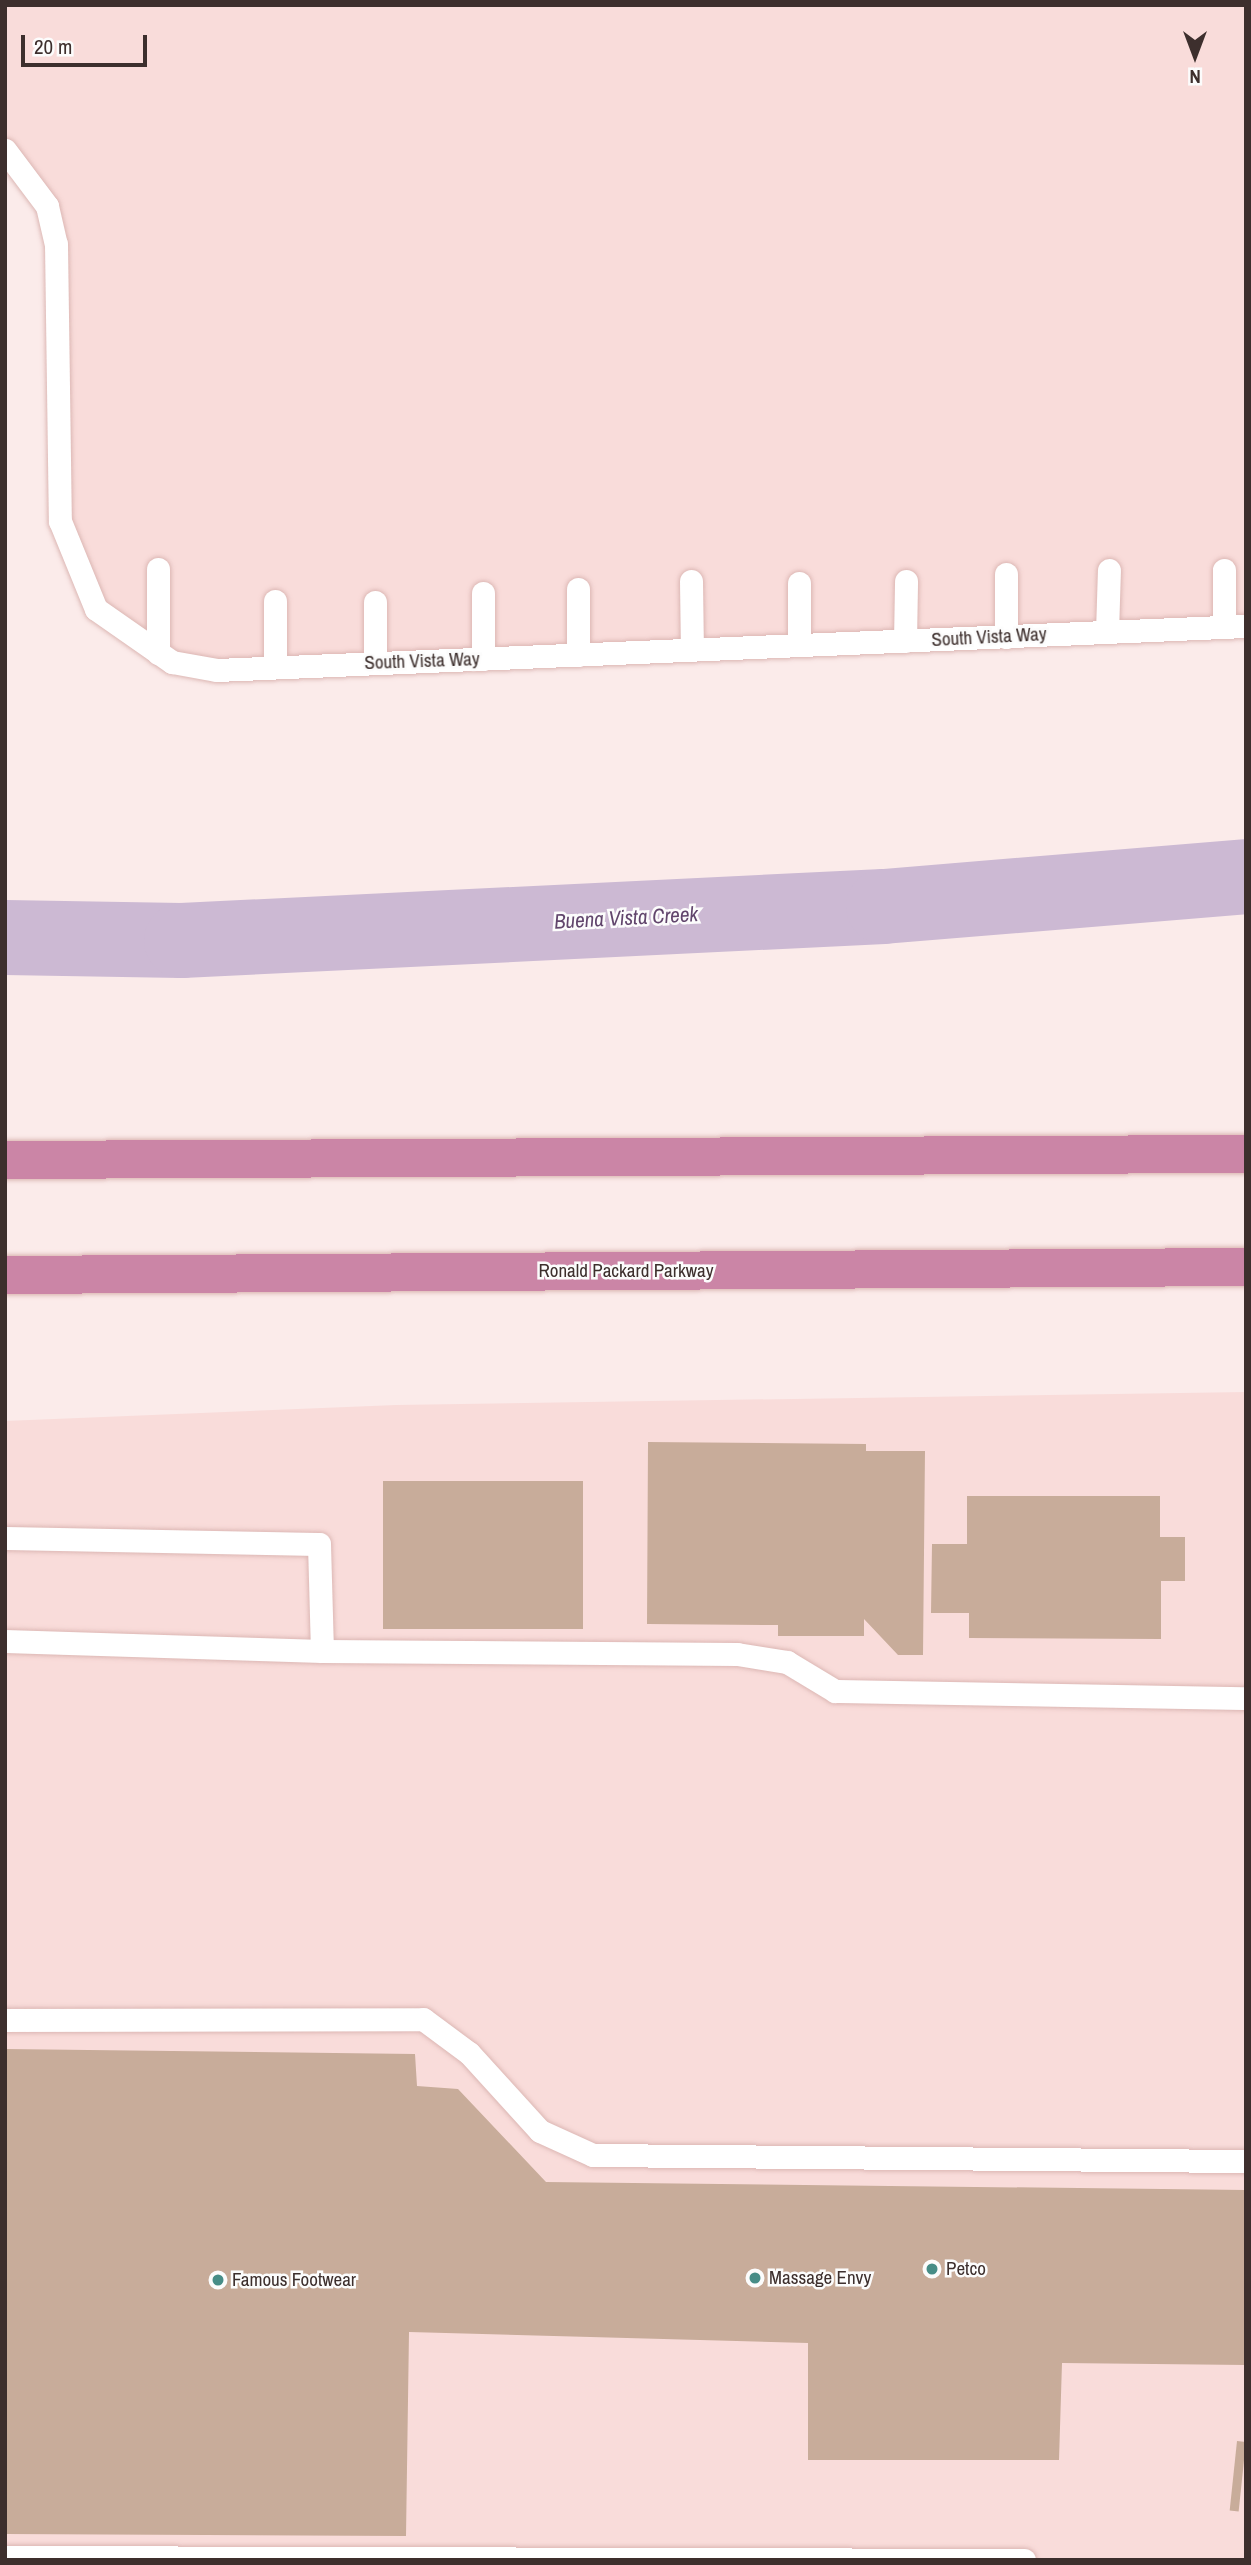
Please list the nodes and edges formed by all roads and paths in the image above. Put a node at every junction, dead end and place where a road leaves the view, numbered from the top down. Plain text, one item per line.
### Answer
1 (5, 150) edge
2 (158, 569) dead end
3 (1108, 570) dead end
4 (1224, 570) dead end
5 (1006, 574) dead end
6 (691, 581) dead end
7 (906, 581) dead end
8 (799, 583) dead end
9 (578, 589) dead end
10 (483, 593) dead end
11 (275, 601) dead end
12 (375, 602) dead end
13 (1235, 626) edge
14 (1107, 632) junction
15 (1006, 637) junction
16 (905, 641) junction
17 (799, 645) junction
18 (692, 650) junction
19 (158, 653) junction
20 (578, 655) junction
21 (483, 659) junction
22 (375, 663) junction
23 (275, 667) junction
24 (1246, 1154) edge
25 (5, 1160) edge
26 (1246, 1267) edge
27 (5, 1275) edge
28 (5, 1538) edge
29 (5, 1641) edge
30 (322, 1651) junction
31 (1246, 1698) edge
32 (5, 2020) edge
33 (1246, 2161) edge
34 (5, 2557) edge
35 (1024, 2560) edge

1 - 19 lane, South Vista Way
2 - 19 lane
3 - 14 lane
4 - 13 lane
5 - 15 lane
6 - 18 lane
7 - 16 lane
8 - 17 lane
9 - 20 lane
10 - 21 lane
11 - 23 lane
12 - 22 lane
13 - 14 lane, South Vista Way
14 - 15 lane, South Vista Way
15 - 16 lane, South Vista Way
16 - 17 lane, South Vista Way
17 - 18 lane, South Vista Way
18 - 20 lane, South Vista Way
19 - 23 lane, South Vista Way
20 - 21 lane, South Vista Way
21 - 22 lane, South Vista Way
22 - 23 lane, South Vista Way
24 - 25 highway
26 - 27 highway, Ronald Packard Parkway
28 - 30 lane
29 - 30 lane
30 - 31 lane
32 - 33 lane
34 - 35 lane

